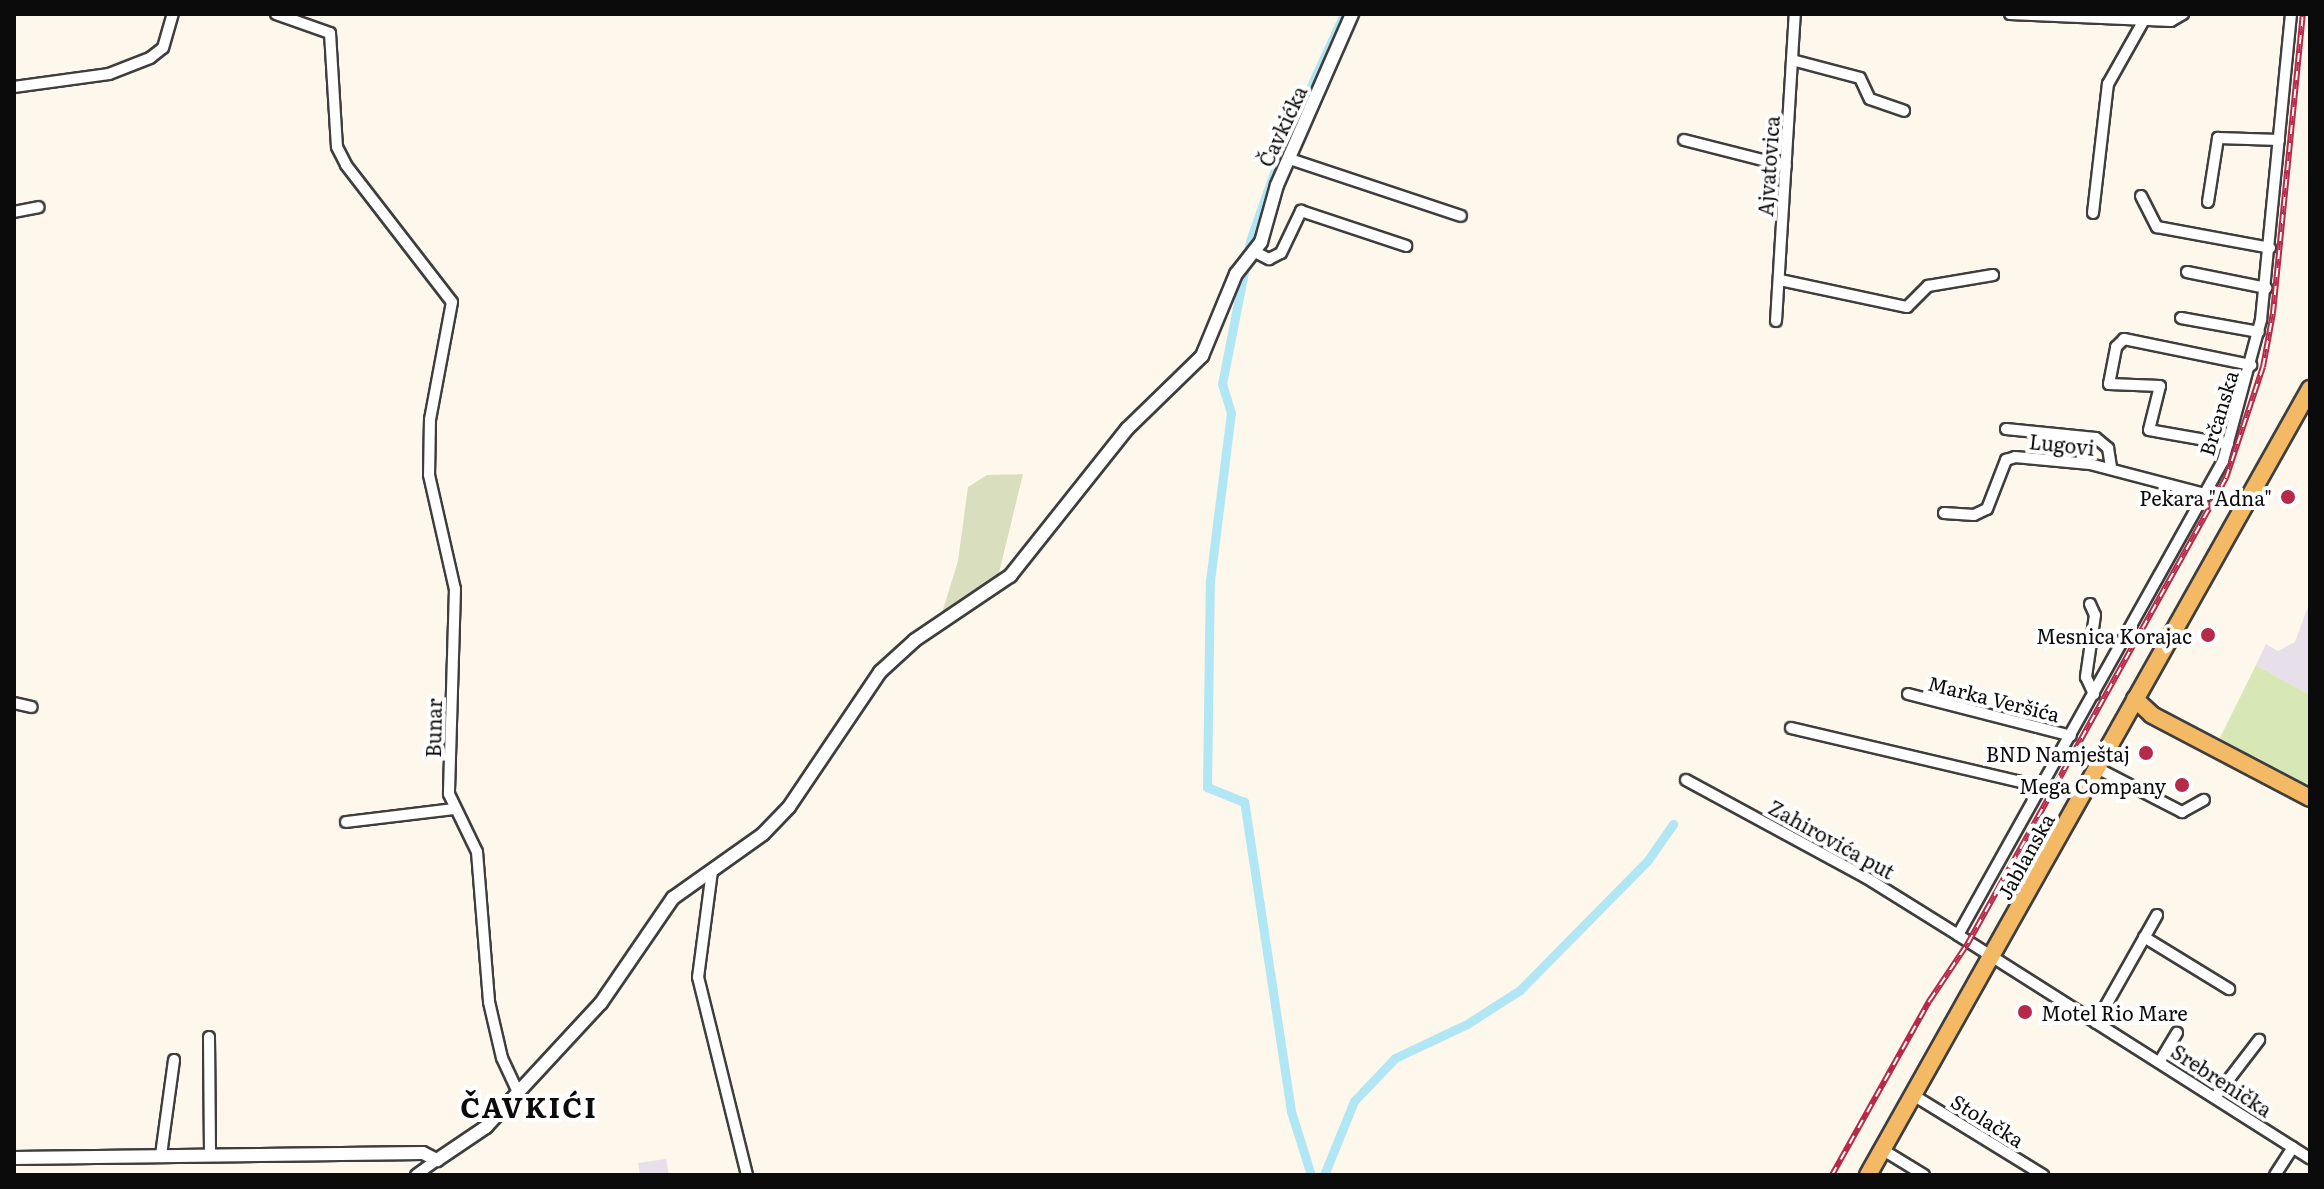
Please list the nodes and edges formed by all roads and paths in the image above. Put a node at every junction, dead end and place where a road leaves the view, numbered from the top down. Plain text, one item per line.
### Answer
1 (173, 14) edge
2 (276, 14) edge
3 (1352, 14) edge
4 (1795, 14) edge
5 (2010, 14) edge
6 (2183, 14) edge
7 (2291, 14) edge
8 (2144, 20) junction
9 (1792, 60) junction
10 (14, 87) edge
11 (1904, 111) dead end
12 (1684, 140) dead end
13 (2279, 140) junction
14 (1290, 159) junction
15 (1786, 166) junction
16 (2141, 196) dead end
17 (2208, 202) dead end
18 (39, 207) dead end
19 (14, 212) edge
20 (2093, 213) dead end
21 (1461, 216) dead end
22 (1406, 246) dead end
23 (2270, 248) junction
24 (1253, 254) junction
25 (2187, 272) dead end
26 (1993, 275) dead end
27 (1780, 280) junction
28 (2266, 288) junction
29 (2181, 318) dead end
30 (1776, 321) dead end
31 (2259, 332) junction
32 (2251, 365) junction
33 (2310, 389) edge
34 (2006, 429) dead end
35 (2228, 444) junction
36 (2111, 468) junction
37 (2208, 495) junction
38 (1944, 513) dead end
39 (2090, 604) dead end
40 (1908, 694) dead end
41 (2094, 694) junction
42 (2137, 697) junction
43 (14, 703) edge
44 (32, 707) dead end
45 (2160, 719) junction
46 (1791, 728) dead end
47 (2197, 735) junction
48 (2071, 736) junction
49 (2113, 739) junction
50 (2097, 768) junction
51 (1686, 780) dead end
52 (2042, 787) junction
53 (2310, 798) edge
54 (2204, 800) dead end
55 (453, 809) junction
56 (346, 822) dead end
57 (712, 871) junction
58 (2157, 915) dead end
59 (1958, 935) junction
60 (2144, 937) junction
61 (1990, 959) junction
62 (2229, 989) dead end
63 (2096, 1023) junction
64 (2177, 1033) dead end
65 (209, 1037) dead end
66 (2259, 1040) dead end
67 (174, 1060) dead end
68 (2160, 1061) junction
69 (518, 1093) junction
70 (1913, 1095) junction
71 (2216, 1096) junction
72 (2293, 1147) junction
73 (1883, 1150) junction
74 (161, 1155) junction
75 (210, 1155) junction
76 (14, 1158) edge
77 (2310, 1158) edge
78 (437, 1160) junction
79 (416, 1175) edge
80 (747, 1175) edge
81 (1868, 1175) edge
82 (1924, 1175) edge
83 (2043, 1175) edge
84 (2275, 1175) edge

1 - 10 street
2 - 55 street, Bunar
3 - 14 street, Čavkićka
4 - 9 street, Ajvatovica
5 - 8 street
6 - 8 street
7 - 13 street, Brčanska
8 - 20 street
9 - 11 street
9 - 15 street, Ajvatovica
12 - 15 street
13 - 17 street
13 - 23 street, Brčanska
14 - 21 street
14 - 24 street, Čavkićka
15 - 27 street, Ajvatovica
16 - 23 street
18 - 19 street
22 - 24 street
23 - 28 street, Brčanska
24 - 57 street, Čavkićka
25 - 28 street
26 - 27 street
27 - 30 street, Ajvatovica
28 - 31 street, Brčanska
29 - 31 street
31 - 32 street, Brčanska
32 - 35 street, Brčanska
32 - 35 street
33 - 42 main road, Jablanska
34 - 36 street
35 - 37 street, Brčanska
36 - 37 street, Lugovi
36 - 38 street, Lugovi
37 - 41 street, Brčanska
39 - 41 street
40 - 48 street, Marka Veršića
41 - 48 street, Brčanska
42 - 45 main road
42 - 47 main road
42 - 49 main road, Jablanska
43 - 44 street
45 - 47 main road
45 - 49 main road
46 - 52 street
47 - 53 main road
48 - 52 street, Brčanska
49 - 50 main road, Jablanska
50 - 54 street
50 - 61 main road, Jablanska
51 - 59 street, Zahirovića put
52 - 59 street, Brčanska
55 - 56 street
55 - 69 street, Bunar
57 - 69 street, Čavkićka
57 - 80 street
58 - 60 street
59 - 61 street, Srebrenička
60 - 62 street
60 - 63 street
61 - 63 street, Srebrenička
61 - 70 main road, Jablanska
63 - 68 street, Srebrenička
64 - 68 street
65 - 75 street
66 - 71 street
67 - 74 street
68 - 71 street, Srebrenička
69 - 78 street, Čavkićka
70 - 73 main road, Jablanska
70 - 83 street, Stolačka
71 - 72 street, Srebrenička
72 - 77 street, Srebrenička
72 - 84 street
73 - 81 main road, Jablanska
73 - 82 street
74 - 75 street
74 - 76 street
75 - 78 street
78 - 79 street

